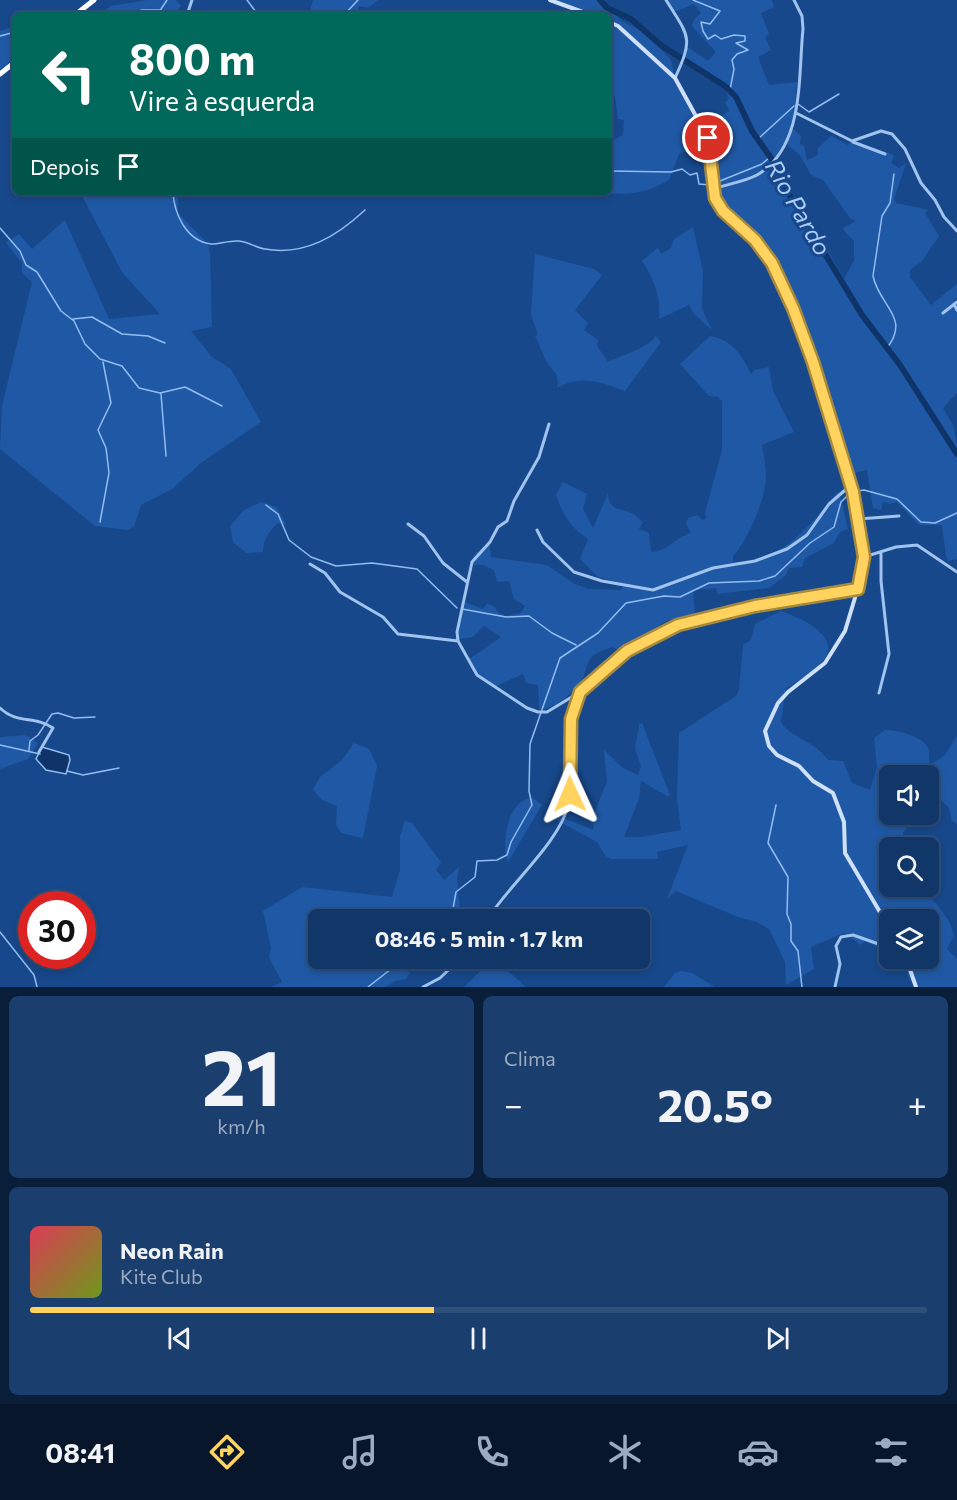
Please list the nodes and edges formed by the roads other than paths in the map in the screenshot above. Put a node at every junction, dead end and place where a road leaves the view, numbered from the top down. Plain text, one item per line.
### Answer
1 (94, 0) edge
2 (550, 0) edge
3 (666, 0) edge
4 (794, 0) edge
5 (79, 12) edge
6 (583, 12) edge
7 (612, 23) edge
8 (12, 64) edge
9 (0, 74) edge
10 (675, 78) junction
11 (796, 113) junction
12 (852, 141) junction
13 (885, 154) dead end
14 (713, 189) junction
15 (957, 231) edge
16 (956, 303) edge
17 (957, 310) edge
18 (943, 313) dead end
19 (549, 424) dead end
20 (851, 486) junction
21 (899, 516) dead end
22 (858, 519) junction
23 (408, 524) dead end
24 (537, 530) dead end
25 (881, 553) junction
26 (864, 557) junction
27 (310, 564) dead end
28 (957, 572) edge
29 (466, 582) junction
30 (858, 589) junction
31 (458, 641) junction
32 (580, 692) junction
33 (879, 693) dead end
34 (0, 708) edge
35 (39, 752) dead end
36 (495, 909) edge
37 (879, 910) edge
38 (879, 944) edge
39 (449, 969) edge
40 (909, 969) edge
41 (423, 987) edge
42 (835, 987) edge
43 (916, 987) edge

1 - 5 highway
2 - 6 street
3 - 10 street
4 - 11 street
7 - 10 street
8 - 9 highway
10 - 14 street
11 - 12 street
11 - 14 street
12 - 13 street
12 - 15 street
14 - 20 street
16 - 17 street
16 - 18 street
19 - 29 street
20 - 22 street
20 - 24 street
21 - 22 street
22 - 26 street
23 - 29 street
25 - 26 street
25 - 28 street
25 - 33 street
26 - 30 street
27 - 31 street
29 - 31 street
30 - 32 street
30 - 37 street
31 - 32 street
32 - 36 street
34 - 35 street
38 - 42 street
39 - 41 street
40 - 43 street

